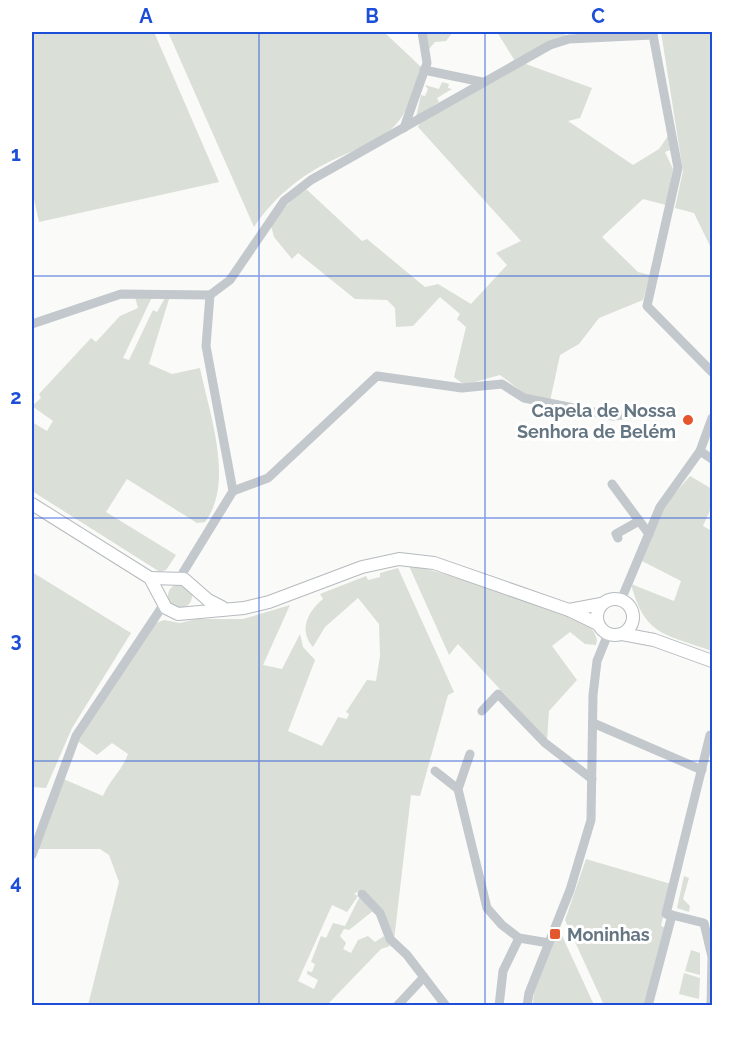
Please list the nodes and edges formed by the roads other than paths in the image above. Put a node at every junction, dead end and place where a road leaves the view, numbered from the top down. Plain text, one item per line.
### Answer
1 (422, 32) edge
2 (653, 33) edge
3 (424, 70) junction
4 (482, 82) junction
5 (404, 128) junction
6 (210, 296) junction
7 (32, 324) edge
8 (711, 369) edge
9 (639, 409) dead end
10 (712, 418) edge
11 (700, 451) junction
12 (712, 459) edge
13 (612, 484) dead end
14 (233, 491) junction
15 (32, 504) edge
16 (639, 521) junction
17 (649, 534) junction
18 (618, 538) dead end
19 (196, 552) junction
20 (150, 578) junction
21 (176, 580) junction
22 (194, 587) junction
23 (163, 600) junction
24 (621, 600) junction
25 (601, 604) junction
26 (226, 608) junction
27 (569, 610) junction
28 (186, 612) junction
29 (173, 613) junction
30 (633, 616) junction
31 (155, 618) junction
32 (598, 624) junction
33 (608, 634) junction
34 (622, 634) junction
35 (654, 640) junction
36 (712, 661) edge
37 (482, 711) dead end
38 (593, 723) junction
39 (710, 735) dead end
40 (470, 754) dead end
41 (702, 770) junction
42 (435, 771) dead end
43 (592, 779) junction
44 (458, 789) junction
45 (32, 855) edge
46 (362, 894) dead end
47 (672, 915) junction
48 (708, 922) edge
49 (519, 938) junction
50 (549, 943) junction
51 (712, 957) edge
52 (424, 977) junction
53 (711, 1001) edge
54 (397, 1005) edge
55 (446, 1005) edge
56 (499, 1005) edge
57 (527, 1005) edge
58 (648, 1005) edge

1 - 3 street
2 - 4 street
2 - 8 street
3 - 4 street
3 - 5 street
4 - 5 street
5 - 6 street
6 - 7 street
6 - 14 street
9 - 14 street
10 - 11 street
11 - 12 street
11 - 17 street
13 - 16 street
14 - 19 street
15 - 20 main road
16 - 17 street
16 - 18 street
17 - 24 street
19 - 21 street
19 - 22 street
20 - 21 main road
20 - 23 main road
21 - 22 main road
21 - 23 main road
22 - 26 main road
22 - 28 main road
23 - 29 main road
23 - 31 street
24 - 25 main road
24 - 30 main road
25 - 27 main road
25 - 32 main road
26 - 27 main road
26 - 28 main road
27 - 32 main road
28 - 29 main road
29 - 31 street
30 - 34 main road
30 - 35 main road
31 - 45 street
32 - 33 main road
33 - 34 main road
33 - 38 street
34 - 35 main road
35 - 36 main road
37 - 43 street
38 - 41 street
38 - 43 street
39 - 41 street
40 - 44 street
41 - 47 street
42 - 44 street
43 - 50 street
44 - 49 street
46 - 52 street
47 - 48 street
47 - 58 street
48 - 51 street
49 - 50 street
49 - 56 street
50 - 57 street
51 - 53 street
52 - 54 street
52 - 55 street

